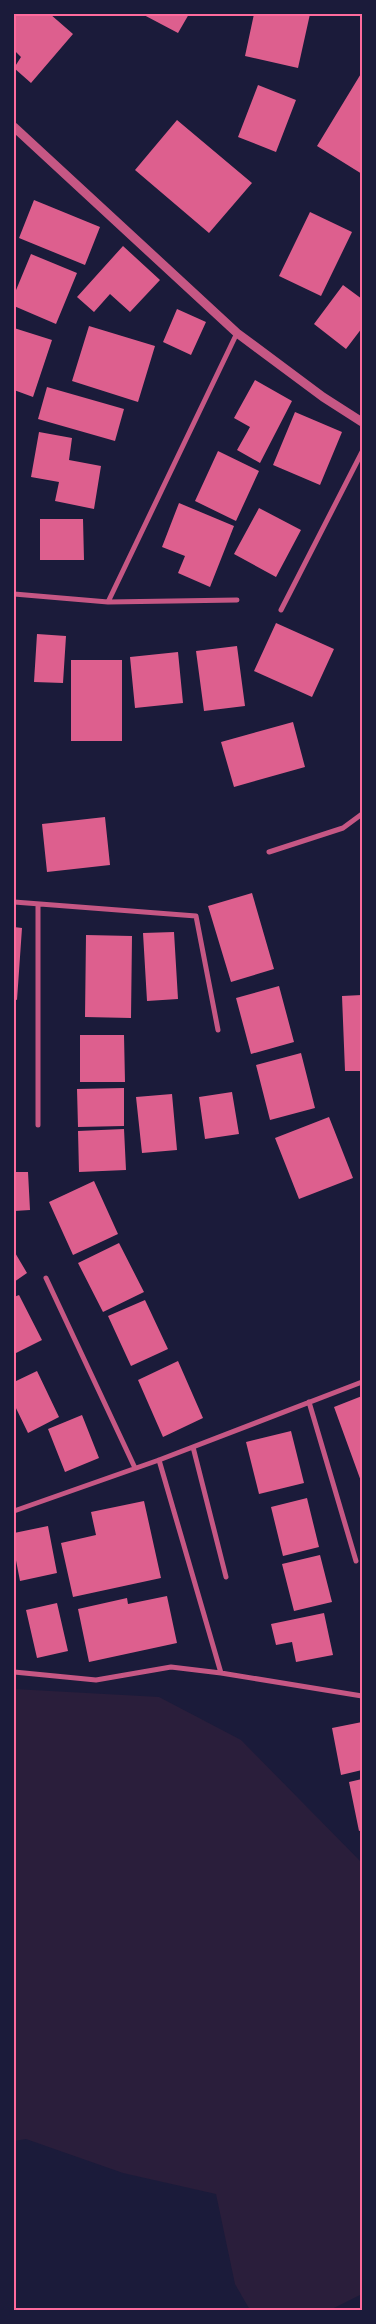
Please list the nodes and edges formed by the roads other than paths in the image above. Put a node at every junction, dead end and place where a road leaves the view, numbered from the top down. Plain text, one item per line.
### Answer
1 (14, 127) edge
2 (237, 333) junction
3 (362, 422) edge
4 (362, 452) edge
5 (14, 594) edge
6 (237, 600) dead end
7 (108, 602) junction
8 (282, 610) dead end
9 (362, 814) edge
10 (269, 852) dead end
11 (14, 902) edge
12 (38, 904) junction
13 (218, 1030) dead end
14 (38, 1125) dead end
15 (46, 1278) dead end
16 (362, 1382) edge
17 (309, 1402) junction
18 (193, 1447) junction
19 (159, 1460) junction
20 (135, 1468) junction
21 (14, 1511) edge
22 (356, 1560) dead end
23 (226, 1577) dead end
24 (14, 1672) edge
25 (221, 1672) junction
26 (362, 1696) edge

1 - 2 street
2 - 3 street
2 - 7 street
4 - 8 street
5 - 7 street
6 - 7 street
9 - 10 street
11 - 12 street
12 - 13 street
12 - 14 street
15 - 20 street
16 - 17 street
17 - 18 street
17 - 22 street
18 - 19 street
18 - 23 street
19 - 20 street
19 - 25 street
20 - 21 street
24 - 25 street
25 - 26 street

